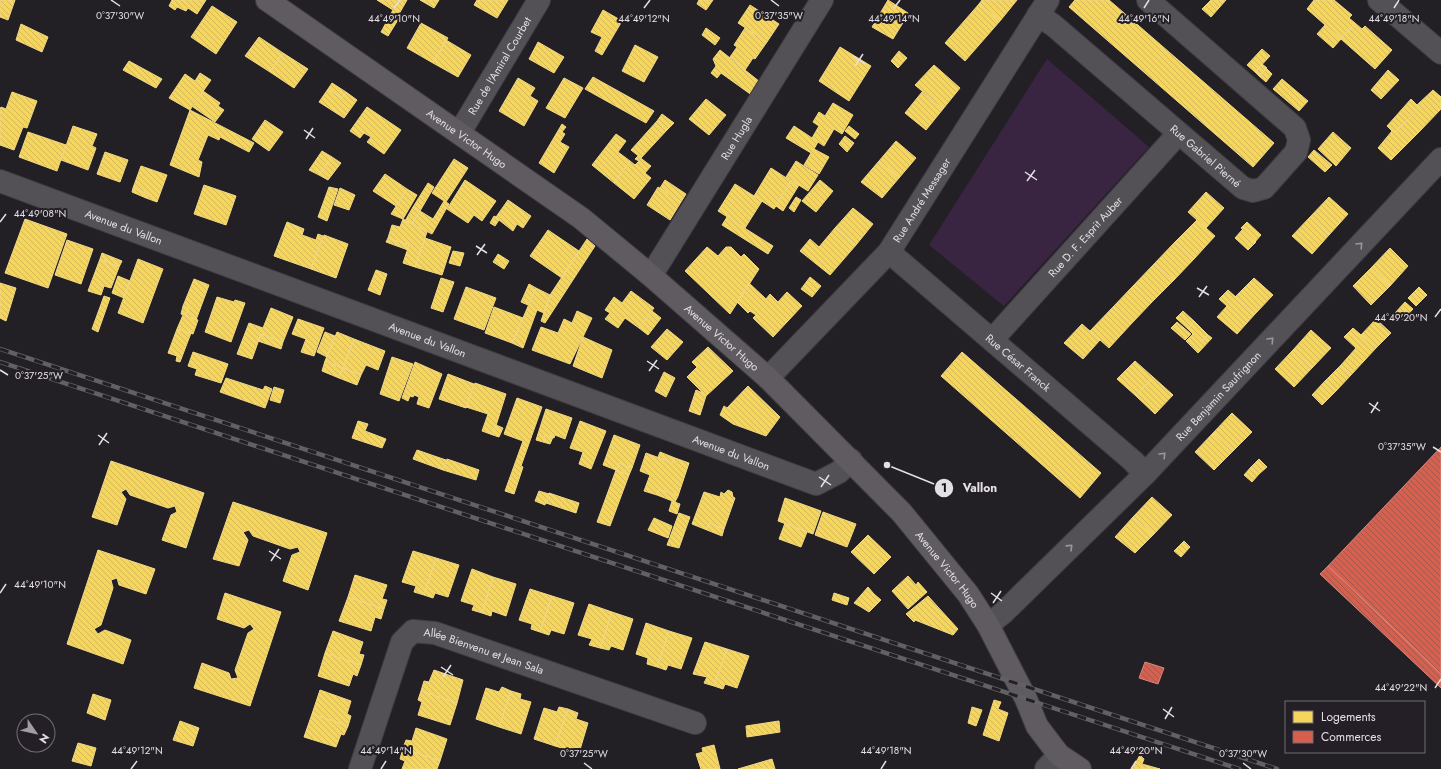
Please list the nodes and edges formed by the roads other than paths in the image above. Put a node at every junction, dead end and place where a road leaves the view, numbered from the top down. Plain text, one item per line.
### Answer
1 (267, 0) edge
2 (539, 0) edge
3 (822, 0) edge
4 (1148, 0) edge
5 (1379, 0) edge
6 (1043, 8) edge
7 (1441, 53) edge
8 (460, 132) junction
9 (1178, 134) junction
10 (1441, 159) edge
11 (0, 181) edge
12 (889, 252) junction
13 (649, 274) junction
14 (992, 340) junction
15 (768, 378) junction
16 (851, 460) junction
17 (1145, 474) junction
18 (988, 625) junction
19 (695, 723) dead end
20 (1053, 762) edge
21 (360, 769) edge
22 (1080, 769) edge

1 - 8 street, Avenue Victor Hugo
2 - 8 street, Rue de l'Amiral Courbet
3 - 13 street, Rue Hugla
4 - 9 street, Rue Gabriel Pierné
5 - 7 street
6 - 9 street, Rue Gabriel Pierné
6 - 12 street, Rue André Messager
8 - 13 street, Avenue Victor Hugo
9 - 14 street, Rue D. F. Esprit Auber
17 -> 10 street, Rue Benjamin Saufrignon
11 - 16 street, Avenue du Vallon
12 - 14 street, Rue César Franck
12 - 15 street, Rue André Messager
13 - 15 street, Avenue Victor Hugo
14 - 17 street, Rue César Franck
15 - 16 street, Avenue Victor Hugo
16 - 18 street, Avenue Victor Hugo
18 -> 17 street, Rue Benjamin Saufrignon
18 - 20 street, Avenue Victor Hugo
19 - 21 street, Allée Bienvenu et Jean Sala
20 - 22 street, Avenue Victor Hugo

